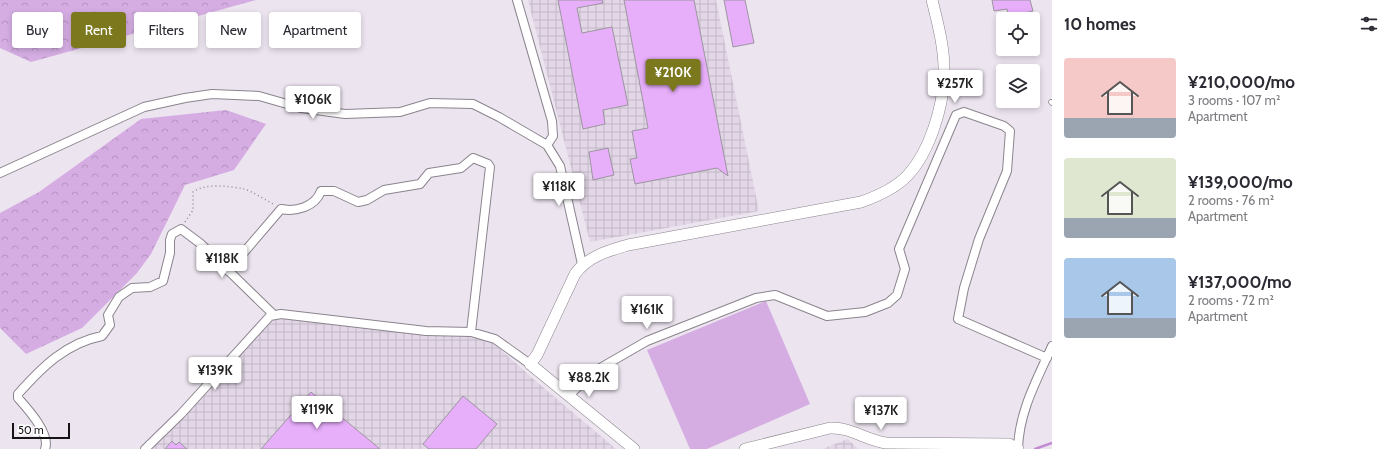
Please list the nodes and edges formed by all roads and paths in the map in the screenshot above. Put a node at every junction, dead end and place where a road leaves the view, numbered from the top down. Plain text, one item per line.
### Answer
1 (517, 0) edge
2 (932, 0) edge
3 (547, 146) junction
4 (0, 173) edge
5 (281, 209) junction
6 (181, 229) junction
7 (582, 264) junction
8 (228, 271) junction
9 (274, 315) junction
10 (471, 332) junction
11 (1052, 346) edge
12 (1047, 358) junction
13 (530, 364) junction
14 (568, 396) junction
15 (45, 449) edge
16 (145, 449) edge
17 (634, 449) edge
18 (746, 449) edge
19 (1018, 449) edge

1 - 3 street
2 - 7 street
3 - 4 street
3 - 7 street
5 - 6 path
5 - 8 street
5 - 10 street
6 - 8 street
6 - 15 street
7 - 13 street
8 - 9 street
9 - 10 street
9 - 16 street
10 - 13 street
11 - 12 street
12 - 14 street
12 - 19 street
13 - 14 street
14 - 17 street
18 - 19 street

